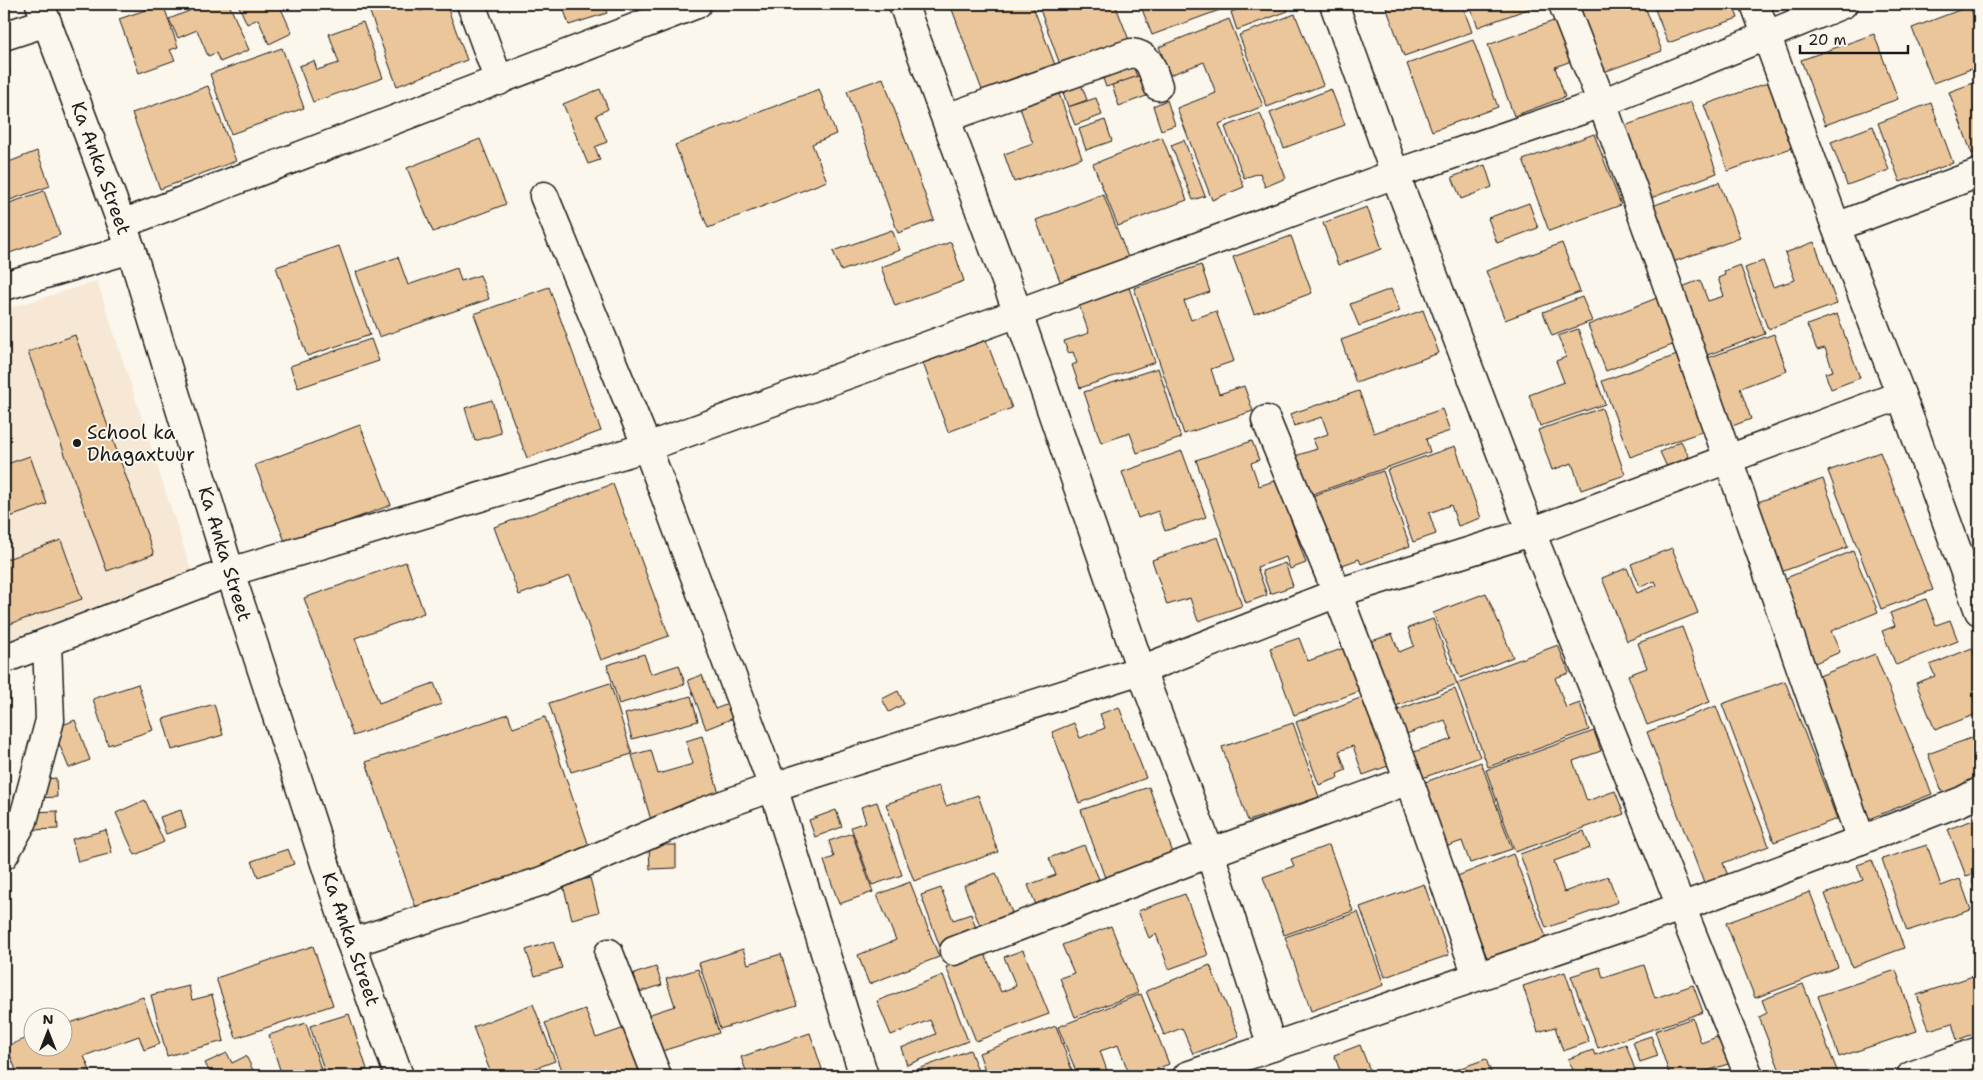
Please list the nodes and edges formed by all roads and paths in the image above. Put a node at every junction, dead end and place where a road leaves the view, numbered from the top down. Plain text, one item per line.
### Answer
1 (472, 4) edge
2 (697, 4) edge
3 (903, 4) edge
4 (1334, 4) edge
5 (1563, 4) edge
6 (1755, 4) edge
7 (1843, 4) edge
8 (43, 13) edge
9 (1766, 34) junction
10 (4, 36) edge
11 (499, 81) junction
12 (1158, 86) dead end
13 (1602, 103) junction
14 (946, 118) junction
15 (1979, 173) edge
16 (1395, 174) junction
17 (544, 196) dead end
18 (1836, 227) junction
19 (127, 236) junction
20 (4, 286) edge
21 (1018, 313) junction
22 (1901, 395) junction
23 (1266, 420) dead end
24 (647, 447) junction
25 (1727, 459) junction
26 (1531, 532) junction
27 (230, 572) junction
28 (1337, 593) junction
29 (1979, 611) edge
30 (47, 643) junction
31 (4, 659) edge
32 (1141, 670) junction
33 (1409, 780) junction
34 (773, 787) junction
35 (1979, 792) edge
36 (1861, 840) junction
37 (1210, 853) junction
38 (4, 855) edge
39 (1681, 907) junction
40 (351, 943) junction
41 (954, 951) dead end
42 (609, 953) dead end
43 (1477, 976) junction
44 (1272, 1047) junction
45 (1979, 1051) edge
46 (399, 1076) edge
47 (656, 1076) edge
48 (864, 1076) edge
49 (1186, 1076) edge
50 (1749, 1076) edge
51 (1911, 1076) edge

1 - 11 street
2 - 11 street
3 - 14 street
4 - 16 street
5 - 13 street
6 - 9 street
7 - 9 street
8 - 10 street
8 - 19 street, Ka Anka Street
9 - 13 street
9 - 18 street
11 - 19 street
12 - 14 street
13 - 16 street
13 - 25 street
14 - 21 street
15 - 18 street
16 - 21 street
16 - 26 street
17 - 24 street
18 - 22 street
19 - 20 street
19 - 27 street, Ka Anka Street
21 - 24 street
21 - 32 street
22 - 25 street
22 - 29 street
23 - 28 street
24 - 27 street
24 - 34 street
25 - 26 street
25 - 36 street
26 - 28 street
26 - 39 street
27 - 30 street
27 - 40 street, Ka Anka Street
28 - 32 street
28 - 33 street
30 - 31 street
30 - 38 street
32 - 34 street
32 - 37 street
33 - 37 street
33 - 43 street
34 - 40 street
34 - 48 street
35 - 36 street
36 - 39 street
37 - 41 street
37 - 44 street
39 - 43 street
39 - 50 street
40 - 46 street, Ka Anka Street
42 - 47 street
43 - 44 street
44 - 49 street
45 - 51 street

